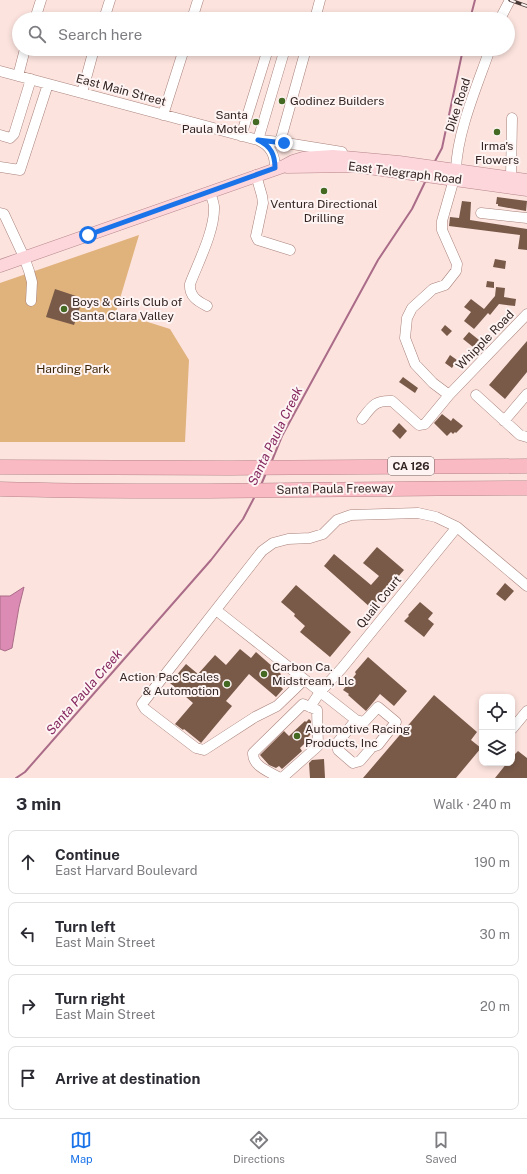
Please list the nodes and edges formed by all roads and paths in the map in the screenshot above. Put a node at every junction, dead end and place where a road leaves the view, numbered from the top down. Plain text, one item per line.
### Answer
1 (41, 0) edge
2 (110, 0) edge
3 (198, 0) edge
4 (320, 0) edge
5 (510, 0) edge
6 (37, 12) edge
7 (106, 12) edge
8 (194, 12) edge
9 (317, 12) edge
10 (504, 12) edge
11 (23, 56) edge
12 (92, 56) edge
13 (182, 56) edge
14 (266, 56) edge
15 (283, 56) edge
16 (304, 56) edge
17 (488, 56) edge
18 (0, 71) edge
19 (18, 76) junction
20 (31, 79) junction
21 (48, 84) junction
22 (82, 93) junction
23 (163, 115) junction
24 (512, 118) dead end
25 (0, 135) edge
26 (241, 136) junction
27 (258, 140) junction
28 (280, 142) junction
29 (306, 147) joint
30 (0, 167) edge
31 (399, 167) junction
32 (278, 168) junction
33 (451, 174) junction
34 (256, 175) junction
35 (511, 177) junction
36 (527, 180) edge
37 (527, 190) edge
38 (210, 192) junction
39 (0, 213) edge
40 (482, 213) dead end
41 (527, 218) edge
42 (290, 250) dead end
43 (24, 258) junction
44 (0, 266) edge
45 (31, 301) dead end
46 (207, 306) dead end
47 (527, 314) edge
48 (527, 394) edge
49 (449, 395) junction
50 (476, 396) dead end
51 (362, 419) dead end
52 (504, 421) junction
53 (527, 437) edge
54 (527, 466) edge
55 (0, 467) edge
56 (527, 488) edge
57 (0, 489) edge
58 (457, 527) junction
59 (527, 586) edge
60 (216, 610) junction
61 (304, 680) junction
62 (320, 692) junction
63 (310, 707) junction
64 (527, 711) edge
65 (356, 720) junction
66 (515, 725) edge
67 (281, 778) edge

1 - 6 street
2 - 7 street
3 - 8 street
4 - 9 street
5 - 10 street
11 - 19 street
12 - 22 street
13 - 23 street
14 - 26 street
15 - 27 street
16 - 28 street
17 - 33 street, Dike Road
18 - 19 street, East Main Street
19 - 20 street, East Main Street
20 - 21 street, East Main Street
20 - 25 street
21 - 22 street, East Main Street
21 - 30 street
22 - 23 street, East Main Street
23 - 26 street, East Main Street
24 - 35 street
26 - 27 street, East Main Street
27 - 28 street, East Main Street
27 - 32 street, East Main Street
28 - 29 street, East Main Street
29 - 31 street, East Telegraph Road
31 - 32 main road
31 - 33 main road, East Telegraph Road
32 - 34 main road
33 - 35 main road, East Telegraph Road
33 - 37 main road, East Telegraph Road
33 - 49 street, Dike Road
34 - 38 main road
34 - 42 street
35 - 36 main road, East Telegraph Road
38 - 43 main road
38 - 46 street
39 - 43 street
40 - 41 street
43 - 44 main road
43 - 45 street
47 - 49 street, Whipple Road
48 - 52 street
49 - 51 street, Whipple Road
50 - 52 street
52 - 53 street
54 - 55 highway, Santa Paula Freeway / CA 126
56 - 57 highway, Santa Paula Freeway / CA 126
58 - 59 street
58 - 60 street
58 - 62 street, Quail Court
60 - 61 street
60 - 61 street
61 - 62 street
62 - 63 street, Quail Court
62 - 65 street
63 - 67 street
63 - 67 street
64 - 66 street
65 - 65 street

